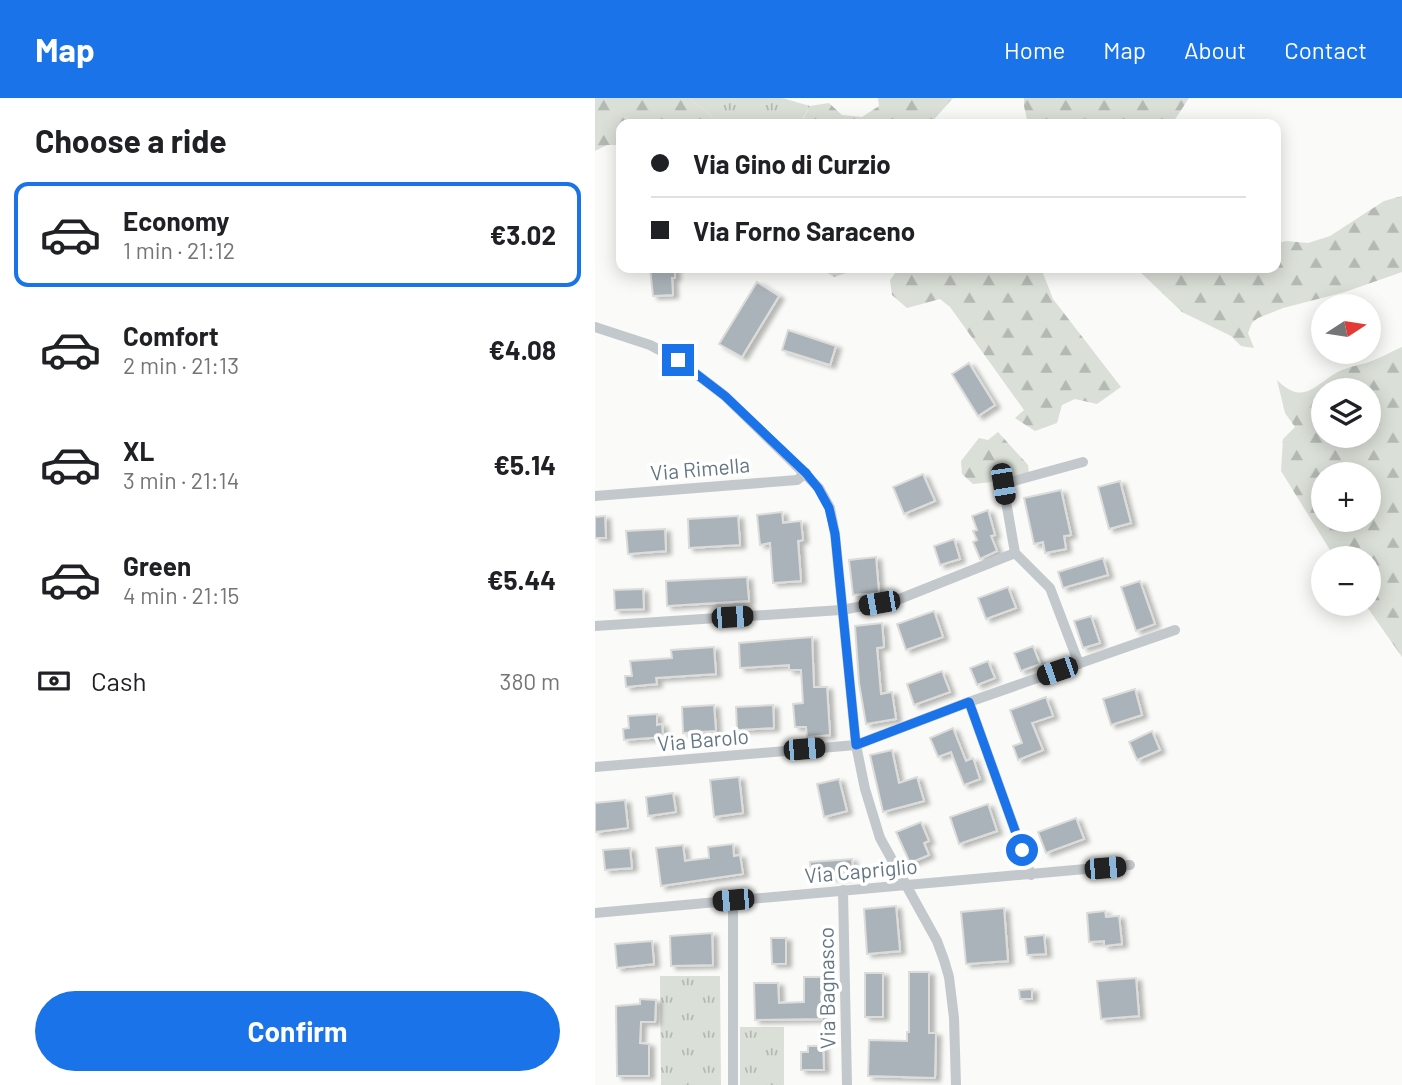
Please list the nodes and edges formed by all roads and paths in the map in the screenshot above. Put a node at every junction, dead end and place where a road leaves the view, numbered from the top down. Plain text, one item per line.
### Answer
1 (595, 327) edge
2 (1083, 462) dead end
3 (806, 473) junction
4 (595, 496) edge
5 (1015, 553) junction
6 (841, 610) junction
7 (595, 626) edge
8 (1175, 630) dead end
9 (1079, 664) junction
10 (969, 702) junction
11 (856, 745) junction
12 (595, 767) edge
13 (1131, 865) dead end
14 (1031, 874) junction
15 (905, 885) junction
16 (843, 890) junction
17 (733, 900) junction
18 (595, 913) edge
19 (733, 1085) edge
20 (847, 1085) edge
21 (956, 1085) edge

1 - 3 street
2 - 5 street
3 - 4 street, Via Rimella
3 - 6 street
5 - 6 street
5 - 9 street
6 - 7 street
6 - 11 street
8 - 9 street, Via Barolo
9 - 10 street, Via Barolo
10 - 11 street, Via Barolo
10 - 14 street
11 - 12 street, Via Barolo
11 - 15 street
13 - 14 street, Via Capriglio
14 - 15 street, Via Capriglio
15 - 16 street, Via Capriglio
15 - 21 street
16 - 17 street, Via Capriglio
16 - 20 street, Via Bagnasco
17 - 18 street, Via Capriglio
17 - 19 street

